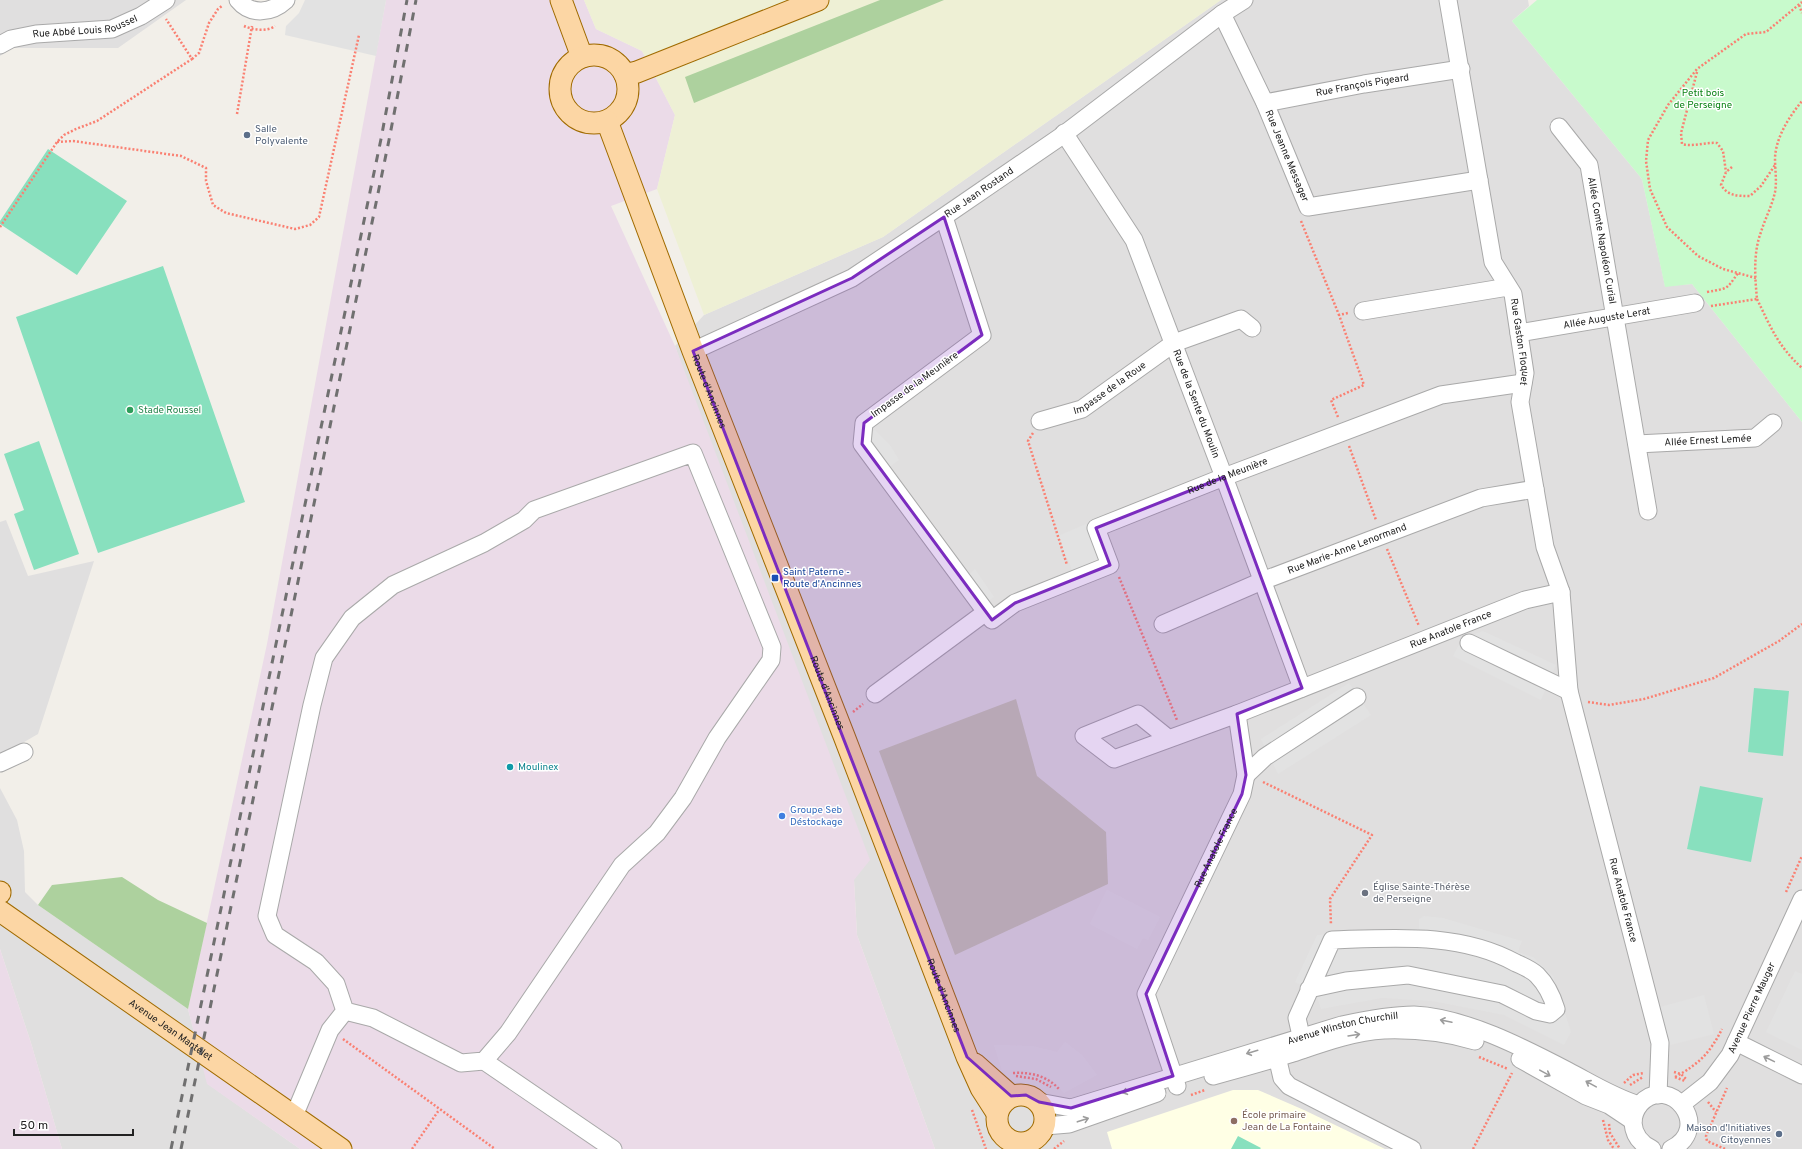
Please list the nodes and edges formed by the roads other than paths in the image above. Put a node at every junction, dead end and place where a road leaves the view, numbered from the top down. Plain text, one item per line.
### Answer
1 (286, 0) edge
2 (561, 0) edge
3 (818, 0) edge
4 (1244, 0) edge
5 (1448, 0) edge
6 (232, 2) edge
7 (161, 3) edge
8 (1222, 14) junction
9 (0, 45) edge
10 (582, 57) junction
11 (1460, 69) junction
12 (625, 75) junction
13 (1265, 103) junction
14 (607, 121) junction
15 (1559, 126) dead end
16 (1064, 133) junction
17 (1479, 180) junction
18 (944, 217) junction
19 (1508, 287) junction
20 (1700, 302) road end
21 (1363, 311) road end
22 (1615, 316) junction
23 (1252, 328) dead end
24 (1519, 333) junction
25 (1174, 343) junction
26 (693, 351) junction
27 (1523, 383) junction
28 (1040, 420) road end
29 (1773, 423) dead end
30 (1637, 444) junction
31 (1224, 477) junction
32 (1535, 489) junction
33 (1648, 512) dead end
34 (1262, 581) junction
35 (1561, 592) junction
36 (988, 616) junction
37 (1163, 624) dead end
38 (1469, 642) dead end
39 (1302, 688) junction
40 (875, 694) road end
41 (1570, 695) junction
42 (1358, 697) dead end
43 (1237, 714) junction
44 (1176, 736) road end
45 (24, 752) dead end
46 (0, 763) edge
47 (1246, 775) junction
48 (1802, 899) edge
49 (0, 910) edge
50 (1309, 989) junction
51 (345, 1012) junction
52 (1736, 1042) junction
53 (1303, 1044) junction
54 (1276, 1052) junction
55 (967, 1057) junction
56 (484, 1061) junction
57 (1802, 1075) edge
58 (1175, 1081) junction
59 (1658, 1095) junction
60 (1011, 1096) junction
61 (1046, 1096) junction
62 (1682, 1104) junction
63 (997, 1113) junction
64 (1636, 1113) junction
65 (294, 1116) junction
66 (1045, 1126) junction
67 (1005, 1142) edge
68 (1030, 1145) edge
69 (1682, 1146) edge
70 (341, 1149) edge
71 (613, 1149) edge
72 (1412, 1149) edge
73 (1652, 1149) edge

1 - 6 street
2 - 10 main road
3 - 12 main road
4 - 8 street, Rue Jean Rostand
5 - 11 street, Rue Gaston Floquet
7 - 9 street, Rue Abbé Louis Roussel
8 - 13 street, Rue Jeanne Messager
8 - 16 street, Rue Jean Rostand
10 - 12 main road
10 - 14 main road
11 - 13 street, Rue François Pigeard
11 - 17 street, Rue Gaston Floquet
12 - 14 main road
13 - 17 street, Rue Jeanne Messager
14 - 26 main road, Route d'Ancinnes
15 - 22 street, Allée Comte Napoléon Curial
16 - 18 street, Rue Jean Rostand
16 - 25 street, Rue de la Sente du Moulin
17 - 19 street, Rue Gaston Floquet
18 - 26 street, Rue Jean Rostand
18 - 36 street, Impasse de la Meunière
19 - 21 street
19 - 24 street, Rue Gaston Floquet
20 - 22 street, Allée Auguste Lerat
22 - 24 street, Allée Auguste Lerat
22 - 30 street
23 - 25 street, Impasse de la Roue
24 - 27 street, Rue Gaston Floquet
25 - 28 street, Impasse de la Roue
25 - 31 street, Rue de la Sente du Moulin
26 - 55 main road, Route d'Ancinnes
27 - 31 street, Rue de la Meunière
27 - 32 street, Rue Gaston Floquet
29 - 30 street, Allée Ernest Lemée
30 - 33 street
31 - 34 street, Rue de la Sente du Moulin
31 - 36 street, Rue de la Meunière
32 - 34 street, Rue Marie-Anne Lenormand
32 - 35 street, Rue Gaston Floquet
34 - 37 street, Rue Marie-Anne Lenormand
34 - 39 street, Rue de la Sente du Moulin
35 - 39 street, Rue Anatole France
35 - 41 street, Rue Anatole France
36 - 40 street
38 - 41 street
39 - 43 street, Rue Anatole France
41 - 59 street, Rue Anatole France
42 - 47 street
43 - 44 street
43 - 47 street, Rue Anatole France
45 - 46 street
47 - 58 street, Rue Anatole France
48 - 52 street, Avenue Pierre Mauger
49 - 65 main road, Avenue Jean Mantelet
50 - 50 street
50 - 53 street
51 - 56 street
51 - 56 street
51 - 65 street
57 -> 52 street
52 - 62 street, Avenue Pierre Mauger
53 - 54 street, Avenue Winston Churchill
53 - 64 street, Avenue Winston Churchill
54 - 58 street, Avenue Winston Churchill
54 - 72 street
55 - 60 main road, Route d'Ancinnes
55 - 63 main road, Route d'Ancinnes
56 - 71 street
58 -> 61 street, Avenue Winston Churchill
66 -> 58 street, Avenue Winston Churchill
59 - 62 street
59 - 64 street
60 - 61 main road
60 - 63 main road
61 - 66 main road
62 - 69 street
63 - 67 main road
64 - 73 street
65 - 70 main road, Avenue Jean Mantelet
66 - 68 main road
67 - 68 main road

